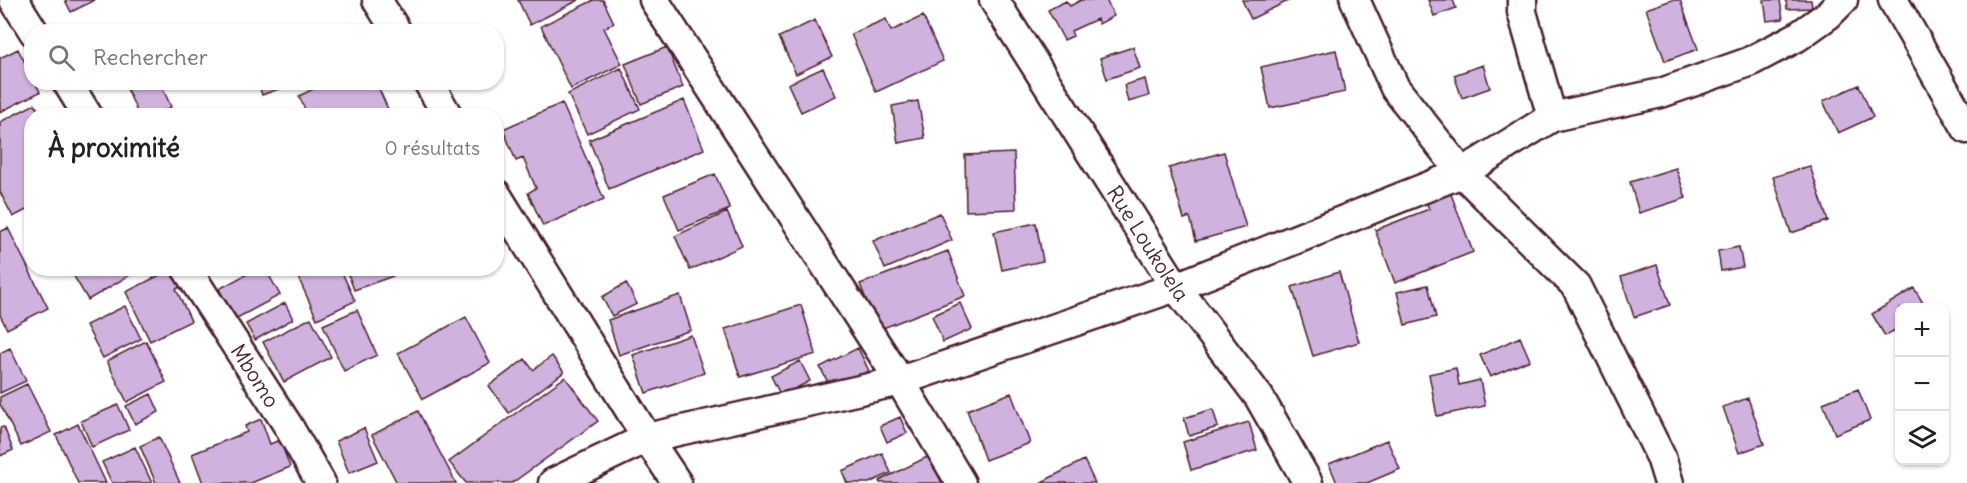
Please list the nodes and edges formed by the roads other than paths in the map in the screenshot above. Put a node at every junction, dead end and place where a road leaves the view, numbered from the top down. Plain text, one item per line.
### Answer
1 (14, 0) edge
2 (377, 0) edge
3 (654, 0) edge
4 (994, 0) edge
5 (1355, 0) edge
6 (1522, 0) edge
7 (1843, 0) edge
8 (1893, 0) edge
9 (29, 24) edge
10 (392, 24) edge
11 (72, 90) edge
12 (433, 90) edge
13 (83, 108) edge
14 (443, 108) edge
15 (1552, 117) junction
16 (1967, 129) edge
17 (1462, 173) junction
18 (504, 207) edge
19 (191, 276) edge
20 (1176, 287) junction
21 (900, 381) junction
22 (647, 438) junction
23 (321, 483) edge
24 (553, 483) edge
25 (677, 483) edge
26 (961, 483) edge
27 (1308, 483) edge
28 (1669, 483) edge

1 - 9 street
2 - 10 street
3 - 21 street
4 - 20 street, Rue Loukolela
5 - 17 street
6 - 15 street
7 - 15 street
8 - 16 street
11 - 13 street
12 - 14 street
15 - 17 street
17 - 20 street
17 - 28 street
18 - 22 street
19 - 23 street, Mbomo
20 - 21 street
20 - 27 street, Rue Loukolela
21 - 22 street
21 - 26 street
22 - 24 street
22 - 25 street

